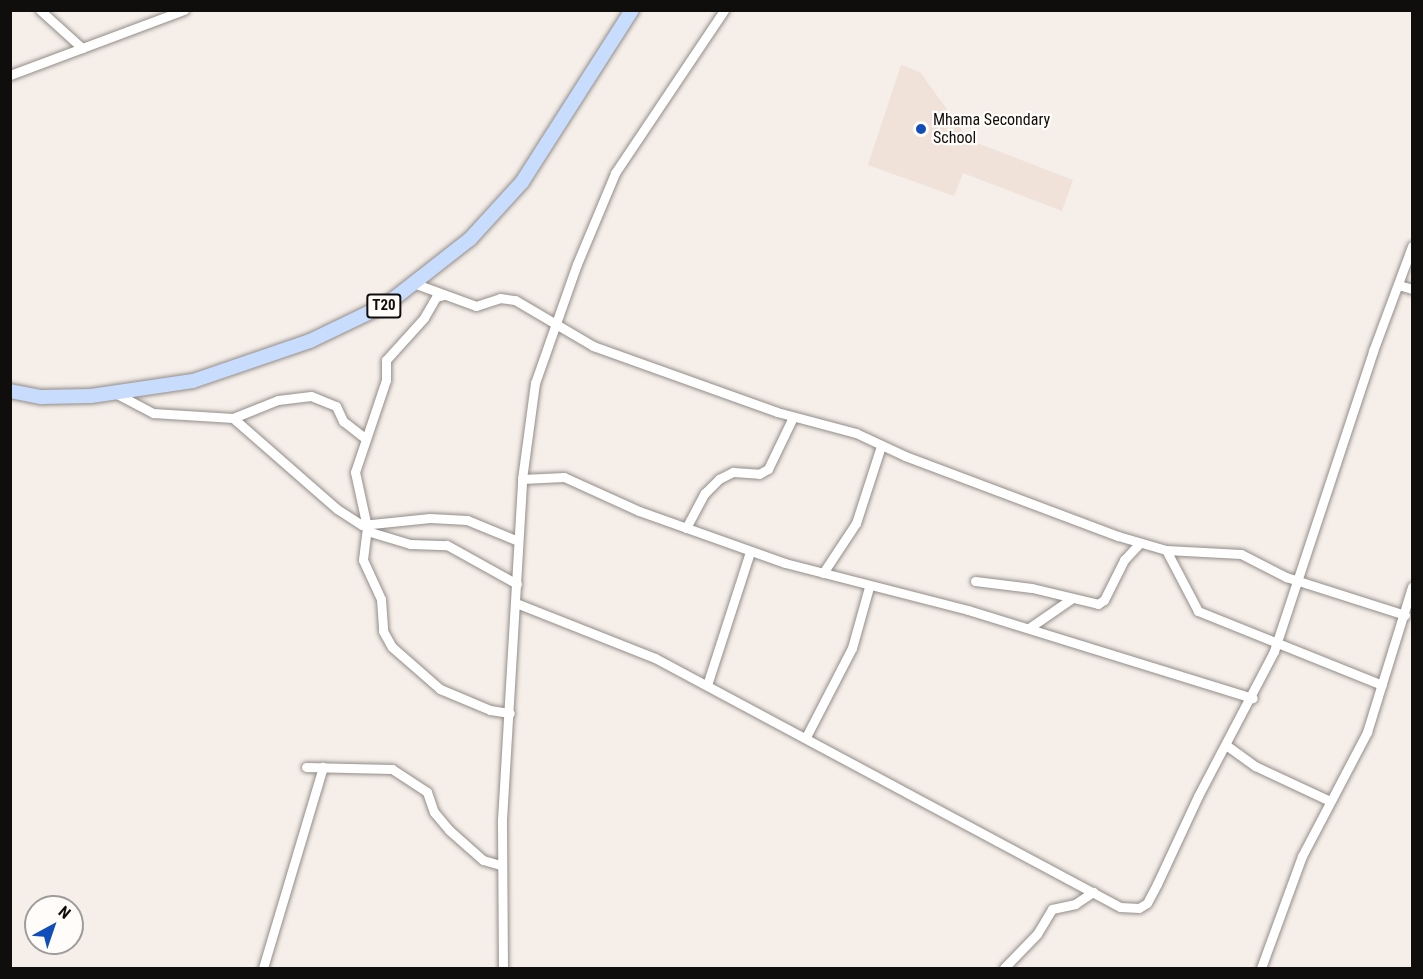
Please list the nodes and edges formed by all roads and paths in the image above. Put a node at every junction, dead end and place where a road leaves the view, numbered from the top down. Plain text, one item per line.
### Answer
1 (40, 10) edge
2 (184, 10) edge
3 (632, 10) edge
4 (724, 10) edge
5 (82, 48) junction
6 (10, 75) edge
7 (1413, 246) edge
8 (416, 284) junction
9 (1399, 285) junction
10 (1413, 290) edge
11 (444, 295) junction
12 (554, 326) junction
13 (10, 391) edge
14 (117, 394) junction
15 (793, 417) junction
16 (233, 418) junction
17 (366, 439) junction
18 (881, 446) junction
19 (522, 479) junction
20 (686, 528) junction
21 (367, 529) junction
22 (518, 541) junction
23 (1140, 543) junction
24 (1166, 550) junction
25 (750, 552) junction
26 (823, 573) junction
27 (975, 581) dead end
28 (1297, 581) junction
29 (517, 584) junction
30 (869, 587) junction
31 (1413, 587) edge
32 (1071, 599) junction
33 (516, 603) junction
34 (1405, 615) junction
35 (1029, 628) junction
36 (1277, 641) junction
37 (1382, 684) junction
38 (707, 685) junction
39 (1253, 698) junction
40 (510, 713) junction
41 (806, 737) junction
42 (1226, 745) junction
43 (306, 767) dead end
44 (323, 767) junction
45 (1330, 801) junction
46 (500, 865) junction
47 (1093, 892) junction
48 (263, 969) edge
49 (503, 969) edge
50 (1004, 969) edge
51 (1261, 969) edge

1 - 5 street
2 - 5 street
3 - 8 main road, T20
4 - 12 street
5 - 6 street
7 - 9 street
8 - 11 street
8 - 14 main road, T20
9 - 10 street
9 - 28 street
11 - 12 street
11 - 17 street
12 - 15 street
12 - 19 street
13 - 14 main road, T20
14 - 16 street
15 - 18 street
15 - 20 street
16 - 17 street
16 - 21 street
17 - 21 street
18 - 23 street
18 - 26 street
19 - 20 street
19 - 22 street
20 - 25 street
21 - 22 street
21 - 29 street
21 - 40 street
22 - 29 street
23 - 24 street
23 - 32 street
24 - 28 street
24 - 36 street
25 - 26 street
25 - 38 street
26 - 30 street
27 - 32 street
28 - 34 street
28 - 36 street
29 - 33 street
30 - 35 street
30 - 41 street
31 - 34 street
32 - 35 street
33 - 38 street
33 - 40 street
34 - 37 street
35 - 39 street
36 - 37 street
36 - 39 street
37 - 45 street
38 - 41 street
39 - 42 street
40 - 46 street
41 - 47 street
42 - 45 street
42 - 47 street
43 - 44 street
44 - 46 street
44 - 48 street
45 - 51 street
46 - 49 street
47 - 50 street

